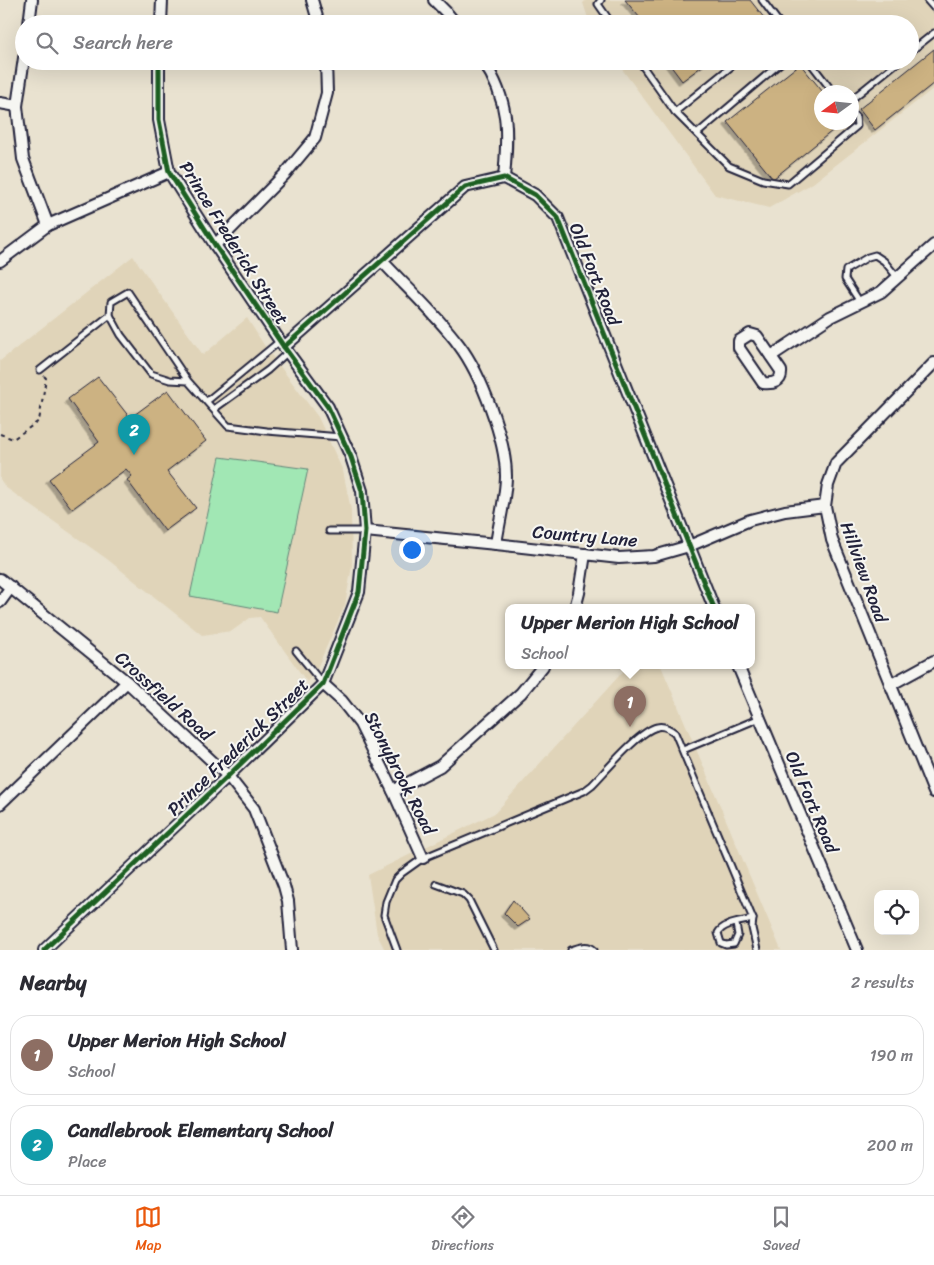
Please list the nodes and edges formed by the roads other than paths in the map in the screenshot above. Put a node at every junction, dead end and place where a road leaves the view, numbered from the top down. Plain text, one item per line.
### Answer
1 (32, 0) edge
2 (162, 0) edge
3 (312, 0) edge
4 (434, 0) edge
5 (601, 0) edge
6 (762, 0) edge
7 (927, 0) edge
8 (934, 8) edge
9 (30, 15) edge
10 (161, 15) edge
11 (316, 15) edge
12 (448, 15) edge
13 (606, 15) edge
14 (773, 15) edge
15 (934, 34) edge
16 (919, 45) edge
17 (22, 70) edge
18 (159, 70) edge
19 (326, 70) edge
20 (489, 70) edge
21 (645, 70) edge
22 (727, 70) edge
23 (772, 70) edge
24 (816, 70) edge
25 (888, 70) edge
26 (828, 85) edge
27 (859, 93) edge
28 (0, 103) edge
29 (17, 106) junction
30 (675, 112) junction
31 (852, 130) edge
32 (698, 133) junction
33 (169, 172) junction
34 (504, 178) junction
35 (48, 225) junction
36 (215, 245) junction
37 (934, 245) edge
38 (0, 261) edge
39 (382, 261) junction
40 (898, 278) junction
41 (860, 302) junction
42 (110, 315) junction
43 (284, 347) junction
44 (771, 356) junction
45 (934, 363) edge
46 (40, 370) road end
47 (188, 381) junction
48 (207, 402) junction
49 (214, 409) junction
50 (342, 437) junction
51 (825, 506) junction
52 (365, 531) junction
53 (329, 532) dead end
54 (496, 544) junction
55 (689, 546) junction
56 (585, 554) junction
57 (0, 579) edge
58 (11, 587) junction
59 (0, 602) edge
60 (576, 604) edge
61 (712, 604) edge
62 (296, 651) dead end
63 (934, 660) edge
64 (541, 669) edge
65 (739, 669) edge
66 (127, 682) junction
67 (323, 684) junction
68 (890, 685) junction
69 (760, 718) junction
70 (683, 750) junction
71 (228, 776) junction
72 (393, 791) junction
73 (934, 792) edge
74 (0, 804) edge
75 (423, 858) junction
76 (436, 884) dead end
77 (753, 919) junction
78 (736, 924) junction
79 (44, 950) edge
80 (292, 950) edge
81 (396, 950) edge
82 (494, 950) edge
83 (571, 950) edge
84 (594, 950) edge
85 (757, 950) edge
86 (857, 950) edge

1 - 9 street
2 - 10 street
3 - 11 street
4 - 12 street
5 - 13 lane
6 - 14 lane
7 - 8 lane
15 - 16 lane
17 - 29 street
18 - 33 street, Prince Frederick Street
19 - 36 street
20 - 34 street
21 - 30 lane
22 - 30 lane
23 - 32 lane
24 - 26 lane
25 - 27 lane
28 - 29 street
29 - 35 street
30 - 32 lane
31 - 32 lane
33 - 35 street
33 - 36 street, Prince Frederick Street
34 - 39 street
34 - 55 street, Old Fort Road
35 - 38 street
36 - 43 street, Prince Frederick Street
37 - 40 street
39 - 43 street
39 - 54 street
40 - 41 street
40 - 41 lane
41 - 44 street
42 - 46 lane
42 - 47 lane
42 - 47 lane
43 - 48 lane
43 - 49 lane
43 - 50 street, Prince Frederick Street
44 - 44 street
45 - 51 street, Hillview Road
47 - 48 lane
48 - 49 lane
49 - 50 lane
50 - 52 street, Prince Frederick Street
51 - 55 street, Country Lane
51 - 68 street, Hillview Road
52 - 53 lane
52 - 54 street, Country Lane
52 - 67 street, Prince Frederick Street
54 - 56 street, Country Lane
55 - 56 street, Country Lane
55 - 61 street, Old Fort Road
56 - 60 street
57 - 58 street, Crossfield Road
58 - 59 street
58 - 66 street, Crossfield Road
62 - 67 lane
63 - 68 street
64 - 72 street
65 - 69 street, Old Fort Road
66 - 71 street, Crossfield Road
66 - 74 street
67 - 71 street, Prince Frederick Street
67 - 72 street, Stonybrook Road
68 - 73 street, Hillview Road
69 - 70 lane
69 - 86 street, Old Fort Road
70 - 75 lane
70 - 77 lane
71 - 79 street, Prince Frederick Street
71 - 80 street, Crossfield Road
72 - 75 street, Stonybrook Road
75 - 81 lane
76 - 82 lane
77 - 78 lane
77 - 85 lane
78 - 78 lane
83 - 84 lane

